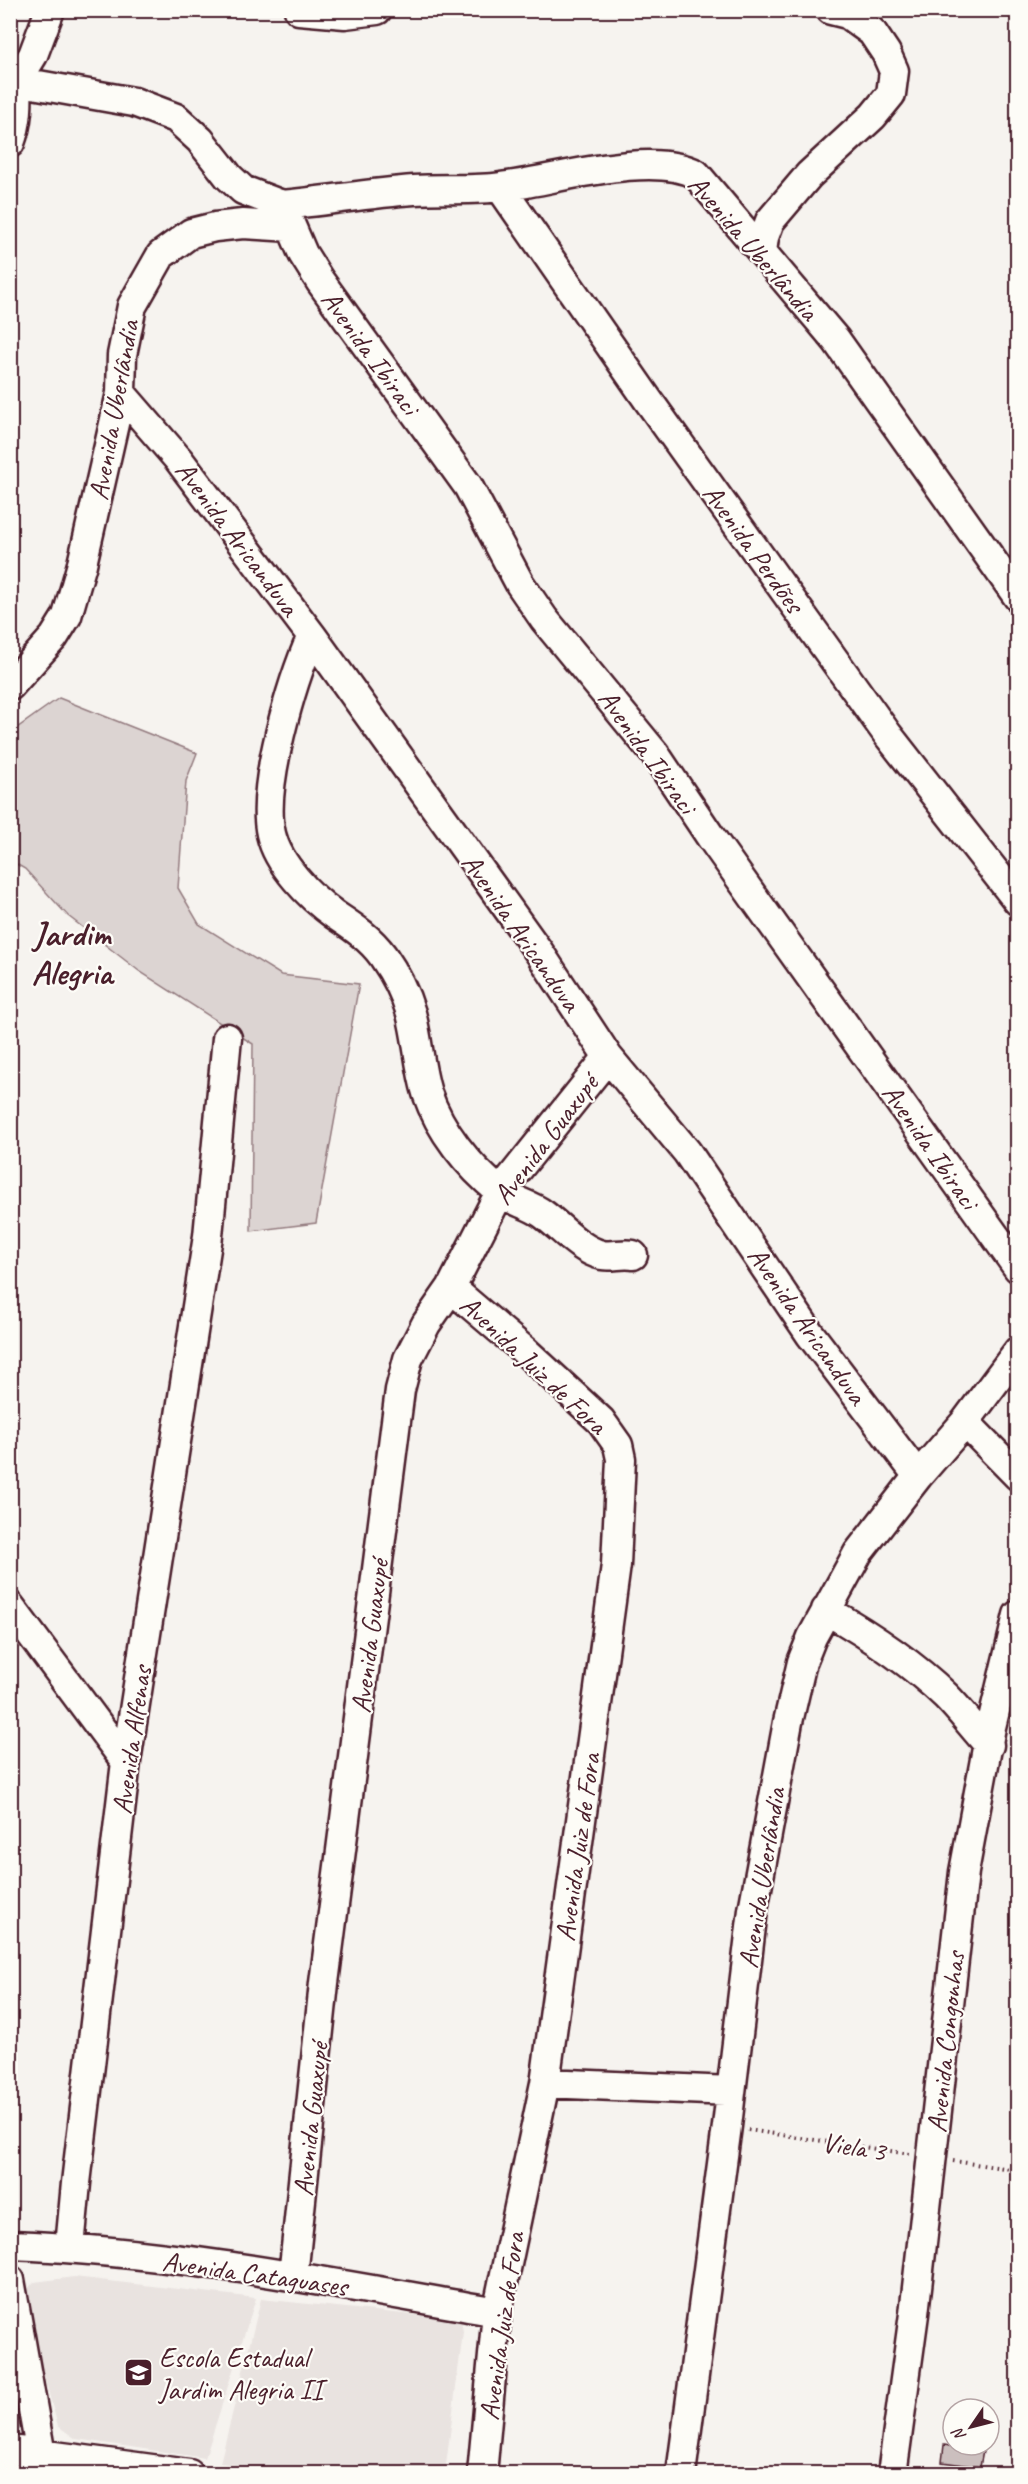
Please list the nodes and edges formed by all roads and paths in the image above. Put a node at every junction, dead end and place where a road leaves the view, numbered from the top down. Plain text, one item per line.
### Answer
1 (50, 10) edge
2 (299, 10) edge
3 (377, 10) edge
4 (831, 10) edge
5 (14, 81) edge
6 (10, 143) edge
7 (500, 188) junction
8 (286, 216) junction
9 (762, 252) junction
10 (121, 393) junction
11 (1017, 597) edge
12 (312, 636) junction
13 (10, 686) edge
14 (1017, 901) edge
15 (227, 1038) dead end
16 (608, 1057) junction
17 (500, 1192) junction
18 (633, 1255) dead end
19 (1017, 1268) edge
20 (451, 1288) junction
21 (1017, 1351) edge
22 (965, 1422) junction
23 (918, 1476) junction
24 (1017, 1476) edge
25 (10, 1606) edge
26 (826, 1610) junction
27 (1017, 1614) edge
28 (988, 1745) junction
29 (126, 1762) junction
30 (545, 2084) junction
31 (731, 2091) junction
32 (727, 2126) junction
33 (932, 2157) junction
34 (1017, 2170) edge
35 (10, 2245) edge
36 (70, 2247) junction
37 (293, 2276) junction
38 (10, 2280) edge
39 (497, 2313) junction
40 (10, 2450) edge
41 (41, 2455) junction
42 (189, 2474) edge
43 (482, 2474) edge
44 (681, 2474) edge
45 (892, 2474) edge

1 - 5 street
2 - 3 street
4 - 9 street
5 - 6 street
5 - 8 street
7 - 8 street, Avenida Uberlândia
7 - 9 street, Avenida Uberlândia
7 - 14 street, Avenida Perdões
8 - 10 street, Avenida Uberlândia
8 - 19 street, Avenida Ibiraci
9 - 11 street, Avenida Uberlândia
10 - 12 street, Avenida Aricanduva
10 - 13 street, Avenida Uberlândia
12 - 16 street, Avenida Aricanduva
12 - 17 street
15 - 29 street, Avenida Alfenas
16 - 17 street, Avenida Guaxupé
16 - 23 street, Avenida Aricanduva
17 - 18 street
17 - 20 street, Avenida Guaxupé
20 - 30 street, Avenida Juiz de Fora
20 - 37 street, Avenida Guaxupé
21 - 22 street, Avenida Uberlândia
22 - 23 street, Avenida Uberlândia
22 - 24 street
23 - 26 street, Avenida Uberlândia
25 - 29 street
26 - 28 street
26 - 31 street, Avenida Uberlândia
27 - 28 street, Avenida Congonhas
28 - 33 street, Avenida Congonhas
29 - 36 street, Avenida Alfenas
30 - 31 street
30 - 39 street, Avenida Juiz de Fora
31 - 32 street, Avenida Uberlândia
32 - 33 path, Viela 3
32 - 44 street, Avenida Uberlândia
33 - 34 path, Viela 3
33 - 45 street, Avenida Congonhas
35 - 36 street, Avenida Cataguases
36 - 37 street, Avenida Cataguases
37 - 39 street, Avenida Cataguases
38 - 41 street
39 - 43 street, Avenida Juiz de Fora
40 - 41 street
41 - 42 street

